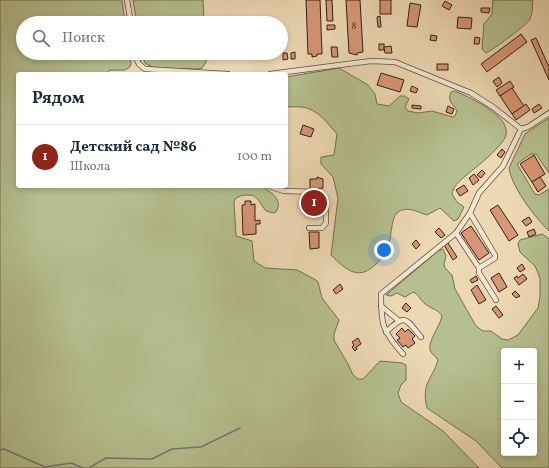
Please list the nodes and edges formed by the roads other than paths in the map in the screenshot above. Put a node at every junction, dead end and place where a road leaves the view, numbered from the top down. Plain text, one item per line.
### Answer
1 (127, 0) edge
2 (130, 16) edge
3 (137, 60) edge
4 (195, 72) edge
5 (286, 72) edge
6 (549, 113) edge
7 (521, 129) junction
8 (275, 188) edge
9 (470, 213) junction
10 (309, 228) dead end
11 (456, 233) junction
12 (479, 268) junction
13 (496, 300) dead end
14 (381, 306) junction
15 (398, 320) junction
16 (386, 332) junction
17 (421, 337) dead end
18 (403, 354) dead end

1 - 2 street
3 - 4 street
5 - 7 street
6 - 7 street
7 - 9 street
8 - 10 street
9 - 11 street
9 - 12 street
11 - 12 street
11 - 14 street
12 - 13 street
14 - 15 street
14 - 16 street
15 - 16 street
15 - 17 street
16 - 18 street

